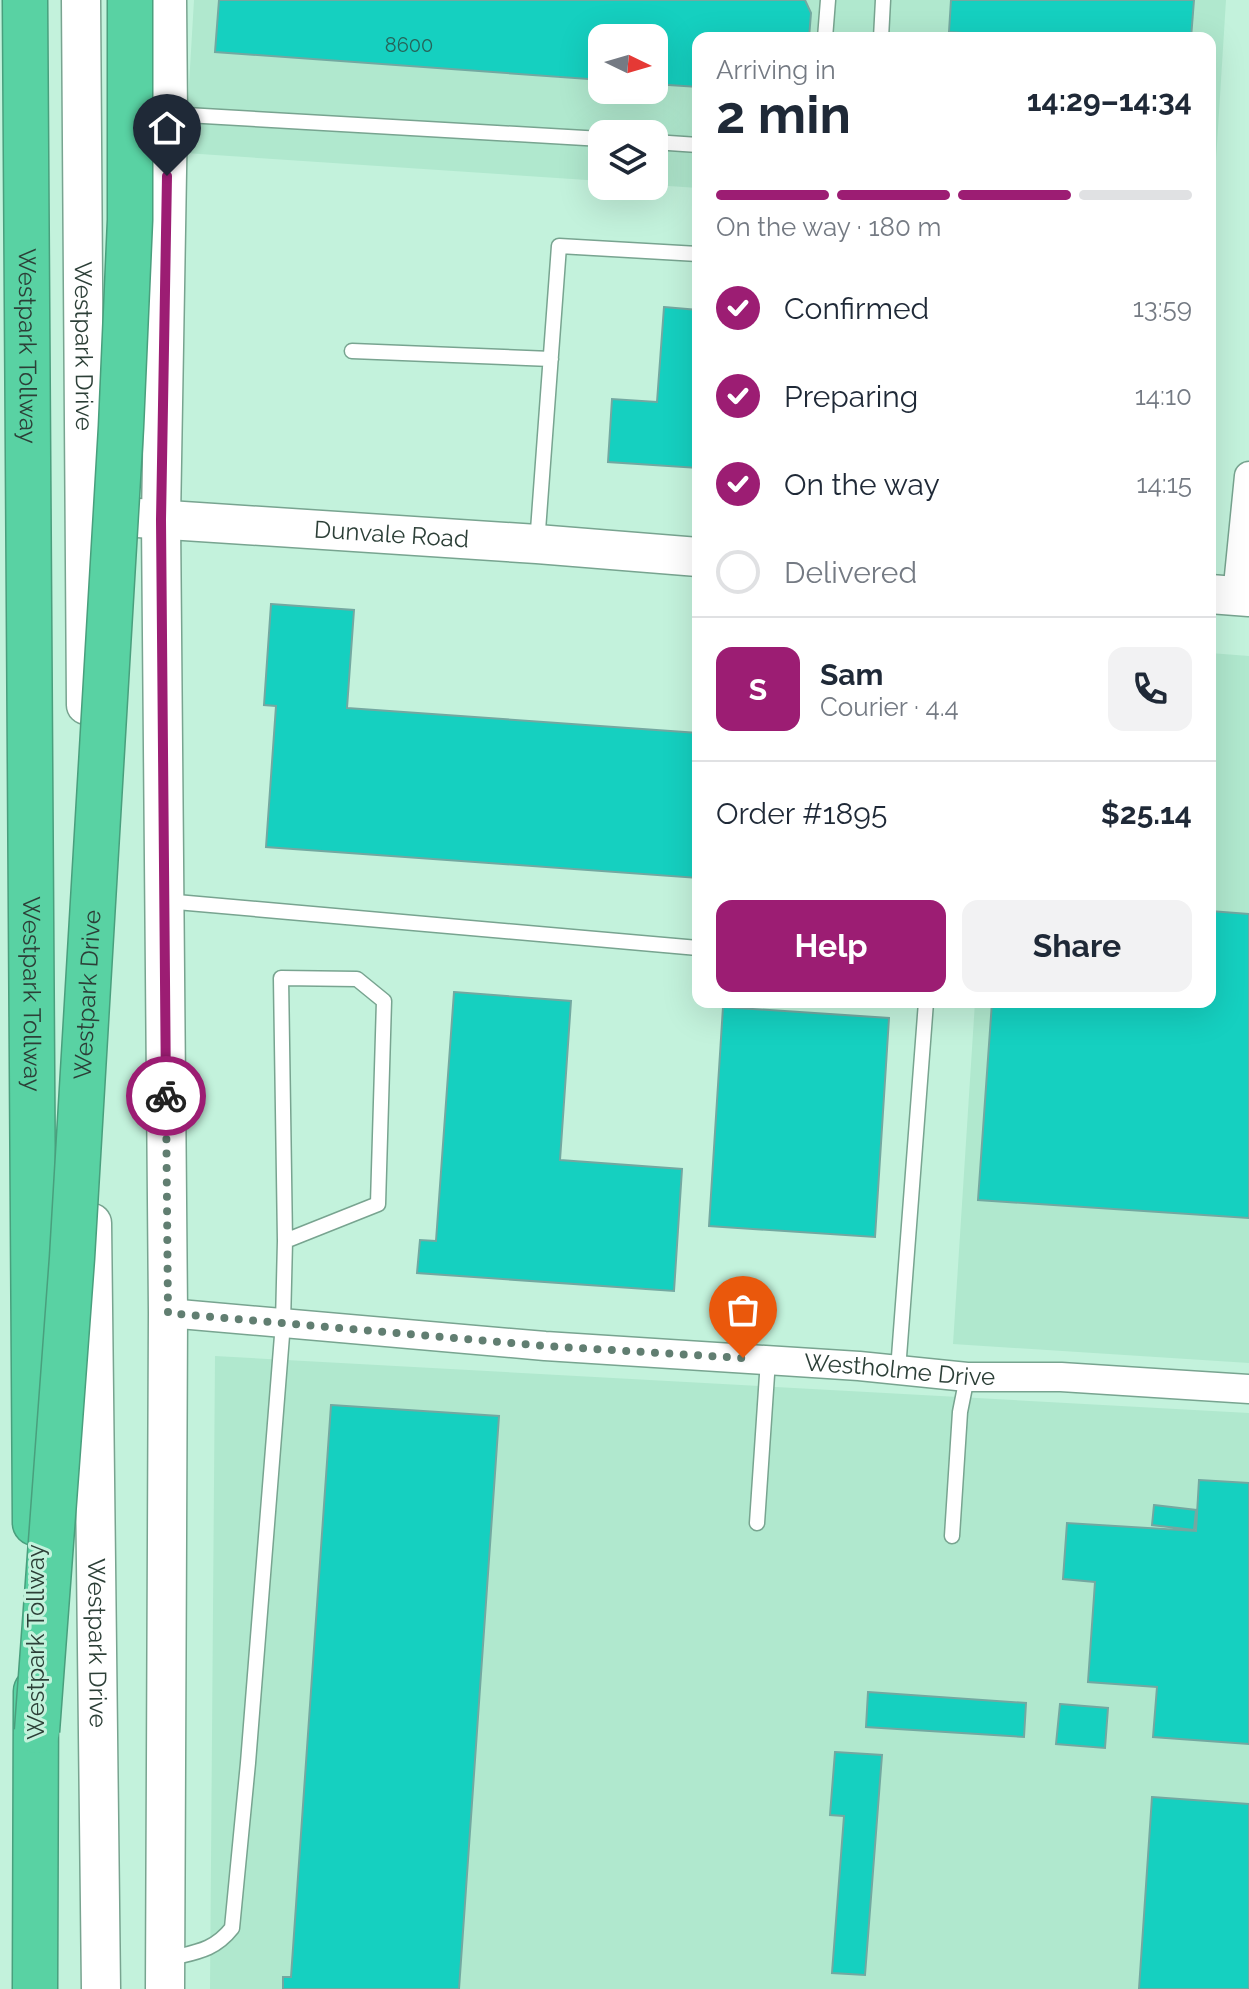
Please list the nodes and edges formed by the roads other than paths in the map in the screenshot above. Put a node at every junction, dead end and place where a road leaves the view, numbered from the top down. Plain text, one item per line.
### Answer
1 (25, 0) edge
2 (81, 0) edge
3 (130, 0) edge
4 (167, 0) edge
5 (828, 0) edge
6 (883, 0) edge
7 (825, 32) edge
8 (881, 32) edge
9 (168, 114) junction
10 (588, 138) edge
11 (668, 143) edge
12 (692, 145) edge
13 (692, 254) edge
14 (352, 351) dead end
15 (551, 359) junction
16 (1249, 476) edge
17 (84, 514) junction
18 (161, 520) junction
19 (537, 544) junction
20 (692, 557) edge
21 (1232, 596) edge
22 (164, 901) junction
23 (692, 947) edge
24 (926, 1008) edge
25 (285, 1241) junction
26 (168, 1313) junction
27 (283, 1323) junction
28 (768, 1360) junction
29 (898, 1370) junction
30 (967, 1377) junction
31 (1249, 1389) edge
32 (757, 1523) dead end
33 (952, 1536) dead end
34 (37, 1731) junction
35 (165, 1974) edge
36 (35, 1989) edge
37 (101, 1989) edge

1 - 34 highway, Westpark Tollway, bridge
2 - 17 main road, Westpark Drive
3 - 34 highway, bridge
4 - 9 main road
5 - 7 lane
6 - 8 lane
9 - 10 lane
9 - 18 main road
11 - 12 lane
13 - 15 lane
14 - 15 lane
15 - 19 lane
16 - 21 street
17 - 18 main road, Dunvale Road
17 - 37 main road, Westpark Drive
18 - 19 main road, Dunvale Road
18 - 22 main road
19 - 20 main road, Dunvale Road
22 - 23 lane
22 - 26 main road
24 - 29 lane
25 - 25 lane
25 - 27 lane
26 - 27 street, Westholme Drive
26 - 35 main road
27 - 28 street, Westholme Drive
27 - 35 lane
28 - 29 street, Westholme Drive
28 - 32 lane
29 - 30 street, Westholme Drive
30 - 31 street, Westholme Drive
30 - 33 lane
34 - 36 highway, Westpark Tollway

